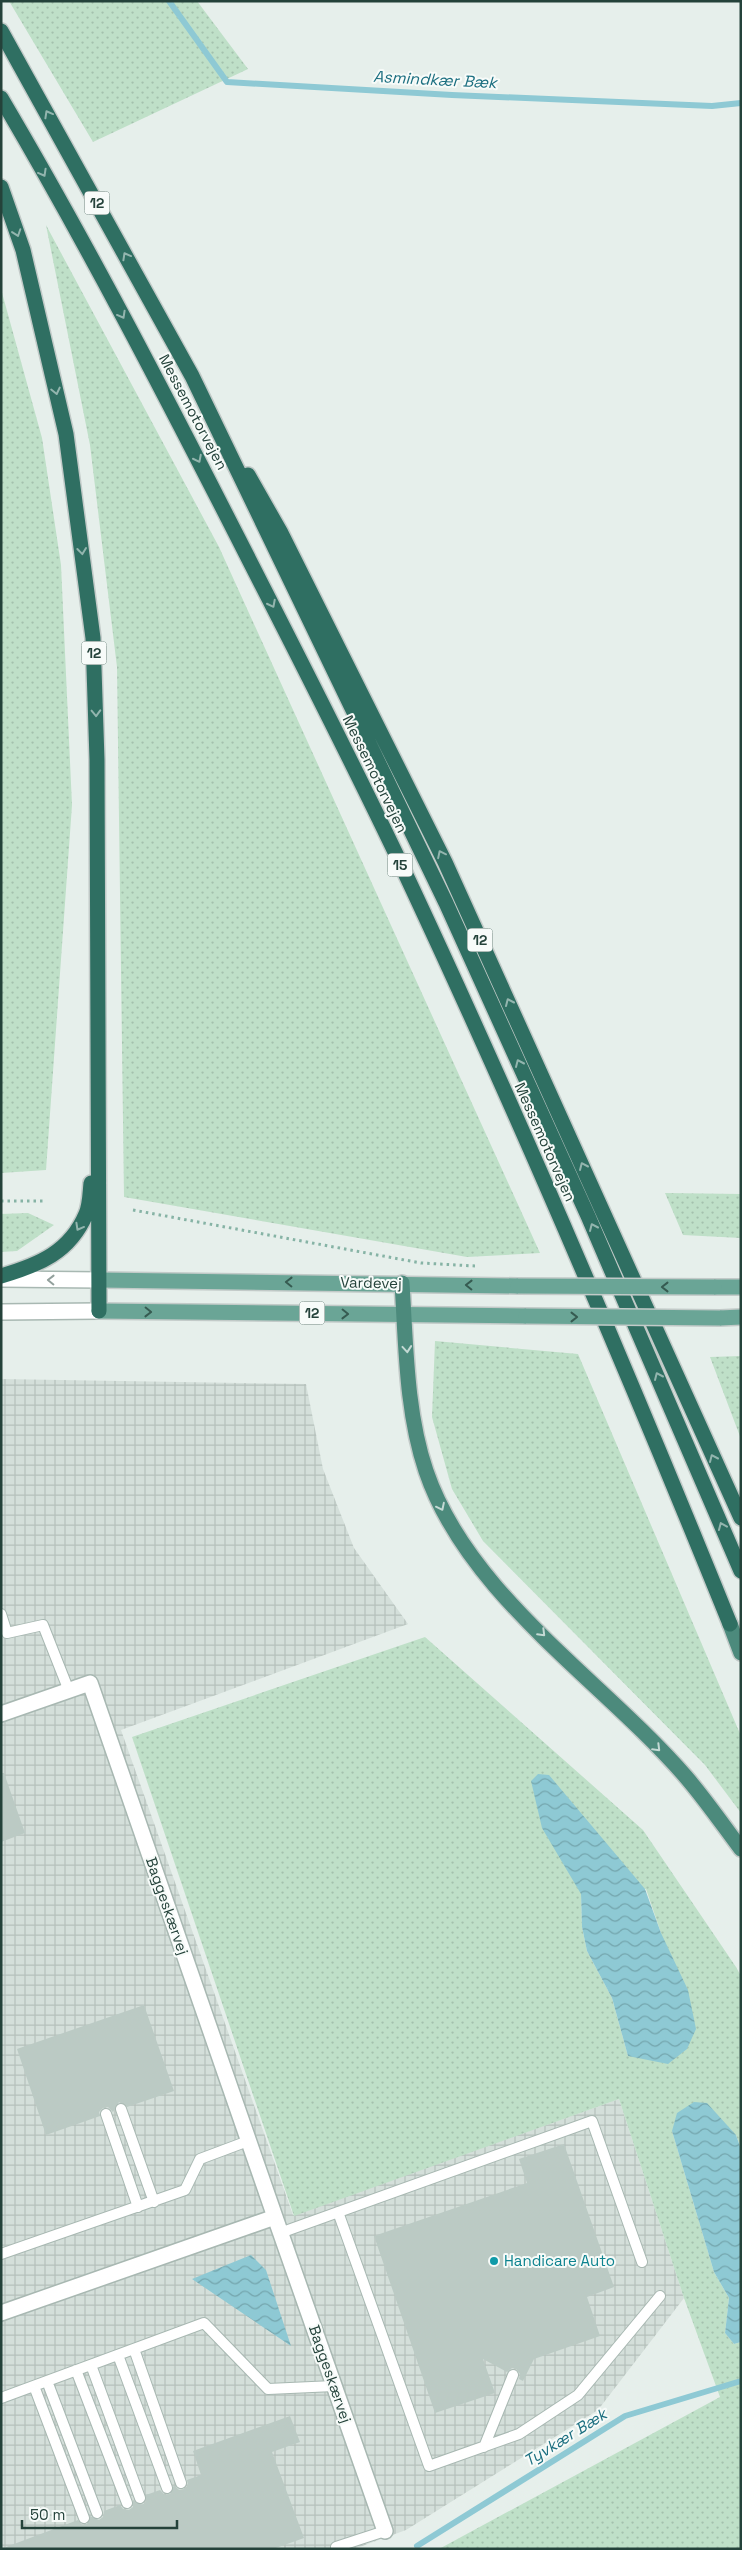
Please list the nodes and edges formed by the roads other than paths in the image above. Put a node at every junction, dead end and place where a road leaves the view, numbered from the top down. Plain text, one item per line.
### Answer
1 (1, 32) edge
2 (1, 98) edge
3 (1, 187) edge
4 (192, 376) junction
5 (98, 1129) junction
6 (1, 1277) edge
7 (100, 1280) junction
8 (402, 1283) junction
9 (741, 1287) edge
10 (99, 1311) junction
11 (1, 1312) edge
12 (404, 1314) junction
13 (741, 1317) edge
14 (741, 1518) edge
15 (741, 1571) edge
16 (1, 1614) edge
17 (741, 1653) edge
18 (69, 1691) junction
19 (1, 1714) edge
20 (741, 1849) edge
21 (121, 2109) dead end
22 (106, 2114) dead end
23 (248, 2141) junction
24 (154, 2202) junction
25 (138, 2207) junction
26 (338, 2212) junction
27 (274, 2217) junction
28 (280, 2233) junction
29 (1, 2254) edge
30 (642, 2262) dead end
31 (660, 2296) dead end
32 (1, 2312) edge
33 (134, 2349) junction
34 (118, 2355) junction
35 (90, 2365) junction
36 (76, 2370) junction
37 (513, 2375) dead end
38 (47, 2381) junction
39 (34, 2386) junction
40 (334, 2386) junction
41 (1, 2398) edge
42 (484, 2447) junction
43 (181, 2483) dead end
44 (167, 2488) dead end
45 (140, 2498) dead end
46 (127, 2503) dead end
47 (97, 2513) dead end
48 (84, 2518) dead end
49 (384, 2531) joint
50 (336, 2547) dead end

4 -> 1 highway, Messemotorvejen / 12
2 -> 17 highway, Messemotorvejen / 15
3 -> 5 highway, 12
14 -> 4 highway, 12
15 -> 4 highway, Messemotorvejen / 15
5 -> 6 highway
5 - 7 highway, 12
7 -> 6 street, Vardevej
8 -> 7 main road, Vardevej
7 - 10 highway, 12
9 -> 8 main road, Vardevej, bridge
8 - 12 highway
10 - 11 street, Vardevej
10 -> 12 main road, Vardevej / 12
12 -> 13 main road, Vardevej / 12, bridge
12 -> 20 highway
16 - 18 lane
18 - 19 street, Baggeskærvej
18 - 23 street, Baggeskærvej
21 - 24 lane
22 - 25 lane
23 - 24 lane
23 - 27 street, Baggeskærvej
24 - 25 lane
25 - 29 lane
26 - 28 lane
26 - 30 lane
26 - 42 lane
27 - 28 street, Baggeskærvej
27 - 32 street
28 - 40 street, Baggeskærvej
31 - 42 lane
33 - 34 lane
33 - 40 lane
33 - 43 lane
34 - 35 lane
34 - 44 lane
35 - 36 lane
35 - 45 lane
36 - 38 lane
36 - 46 lane
37 - 42 lane
38 - 39 lane
38 - 47 lane
39 - 41 lane
39 - 48 lane
40 - 49 street, Baggeskærvej
49 - 50 lane

